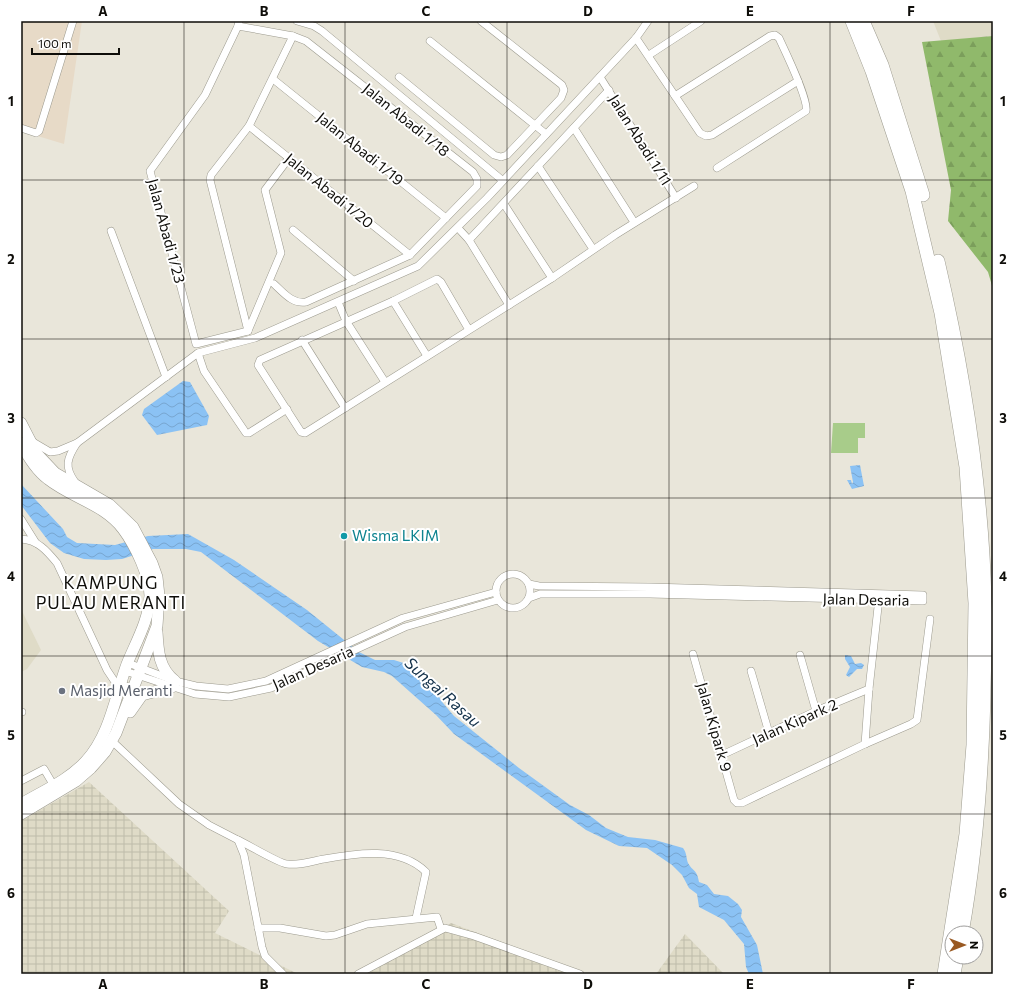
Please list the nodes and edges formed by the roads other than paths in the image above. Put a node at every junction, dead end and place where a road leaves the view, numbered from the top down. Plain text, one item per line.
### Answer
1 (74, 21) edge
2 (296, 21) edge
3 (481, 21) edge
4 (648, 21) edge
5 (701, 21) edge
6 (852, 21) edge
7 (863, 21) edge
8 (239, 23) edge
9 (293, 36) junction
10 (636, 38) junction
11 (430, 41) dead end
12 (649, 56) junction
13 (600, 76) junction
14 (399, 77) dead end
15 (273, 79) junction
16 (798, 81) junction
17 (609, 90) junction
18 (675, 96) junction
19 (535, 124) junction
20 (249, 126) junction
21 (21, 128) edge
22 (574, 128) junction
23 (546, 134) junction
24 (289, 158) junction
25 (538, 166) junction
26 (717, 168) dead end
27 (502, 180) junction
28 (694, 186) dead end
29 (676, 198) junction
30 (504, 204) junction
31 (446, 218) junction
32 (634, 222) junction
33 (458, 228) junction
34 (293, 230) dead end
35 (111, 231) dead end
36 (469, 240) junction
37 (593, 249) junction
38 (410, 255) junction
39 (552, 278) junction
40 (354, 281) junction
41 (274, 284) dead end
42 (393, 301) junction
43 (338, 302) junction
44 (509, 305) junction
45 (346, 321) junction
46 (469, 330) junction
47 (248, 331) junction
48 (302, 340) junction
49 (198, 353) junction
50 (427, 356) junction
51 (166, 377) junction
52 (385, 382) junction
53 (345, 408) junction
54 (287, 409) junction
55 (21, 423) edge
56 (24, 441) edge
57 (77, 443) junction
58 (80, 488) junction
59 (21, 519) edge
60 (128, 528) junction
61 (21, 539) edge
62 (36, 543) junction
63 (148, 565) junction
64 (529, 584) junction
65 (496, 592) junction
66 (880, 597) junction
67 (529, 598) junction
68 (498, 600) junction
69 (930, 620) dead end
70 (157, 626) junction
71 (693, 654) dead end
72 (800, 655) dead end
73 (127, 667) junction
74 (751, 671) dead end
75 (140, 672) junction
76 (120, 684) junction
77 (173, 684) junction
78 (134, 689) junction
79 (869, 689) junction
80 (816, 711) junction
81 (769, 733) junction
82 (114, 737) junction
83 (865, 744) junction
84 (722, 755) junction
85 (21, 781) edge
86 (54, 786) junction
87 (21, 804) edge
88 (21, 814) edge
89 (971, 834) junction
90 (238, 840) junction
91 (963, 895) junction
92 (416, 918) junction
93 (962, 925) edge
94 (258, 928) junction
95 (441, 929) junction
96 (283, 974) edge
97 (358, 974) edge
98 (580, 974) edge
99 (944, 974) edge

1 - 21 street
2 - 27 street
3 - 19 street
4 - 10 street
5 - 12 street
6 - 89 highway
7 - 89 highway
8 - 9 street, Jalan Abadi 1/18
8 - 47 street, Jalan Abadi 1/23
9 - 15 street
9 - 31 street, Jalan Abadi 1/18
10 - 12 street
10 - 13 street
11 - 19 street
12 - 18 street
13 - 17 street, Jalan Abadi 1/11
13 - 23 street
14 - 19 street
15 - 20 street
15 - 31 street, Jalan Abadi 1/19
16 - 18 street
16 - 18 street
16 - 26 street
17 - 22 street
17 - 29 street, Jalan Abadi 1/11
19 - 23 street
20 - 24 street, Jalan Abadi 1/20
20 - 47 street
22 - 25 street
22 - 32 street
23 - 27 street
24 - 38 street, Jalan Abadi 1/20
24 - 47 street
25 - 30 street
25 - 37 street
27 - 33 street
28 - 29 street
29 - 32 street
30 - 36 street
30 - 39 street
31 - 38 street, Jalan Abadi 1/18
32 - 37 street
33 - 36 street
33 - 43 street
34 - 40 street
35 - 51 street
36 - 44 street
37 - 39 street
38 - 40 street
39 - 44 street
40 - 41 street
42 - 45 street
42 - 46 street
42 - 50 street
43 - 45 street
43 - 49 street
44 - 46 street
45 - 48 street
45 - 52 street
46 - 50 street
48 - 53 street
48 - 54 street
49 - 51 street
49 - 54 street
50 - 52 street
51 - 57 street
52 - 53 street
53 - 54 street
55 - 56 main road
56 - 57 street
56 - 58 main road
56 - 60 main road
57 - 58 street
58 - 60 main road
59 - 62 street
60 - 63 main road
61 - 62 street
62 - 76 street
63 - 70 main road
63 - 73 main road
64 - 65 street, Jalan Desaria
64 - 66 street, Jalan Desaria
64 - 67 street
65 - 68 street
65 - 77 street, Jalan Desaria
66 - 66 street, Jalan Desaria
66 - 67 street, Jalan Desaria
66 - 79 street
67 - 68 street, Jalan Desaria
68 - 77 street, Jalan Desaria
69 - 83 street
70 - 75 main road
70 - 77 main road
71 - 84 street, Jalan Kipark 9
72 - 80 street
73 - 75 street, Jalan Desaria
73 - 76 main road
74 - 81 street
75 - 77 street, Jalan Desaria
75 - 78 main road
76 - 78 street
76 - 86 main road
77 - 82 main road
78 - 82 main road
79 - 80 street, Jalan Kipark 2
79 - 83 street
80 - 81 street, Jalan Kipark 2
81 - 84 street, Jalan Kipark 2
82 - 88 main road
82 - 90 street
83 - 84 street, Jalan Kipark 9
85 - 86 street
86 - 87 main road
89 - 91 highway
90 - 92 street
90 - 94 street
91 - 93 highway
91 - 99 highway
92 - 94 street
92 - 95 street
94 - 96 street
95 - 97 street
95 - 98 street

